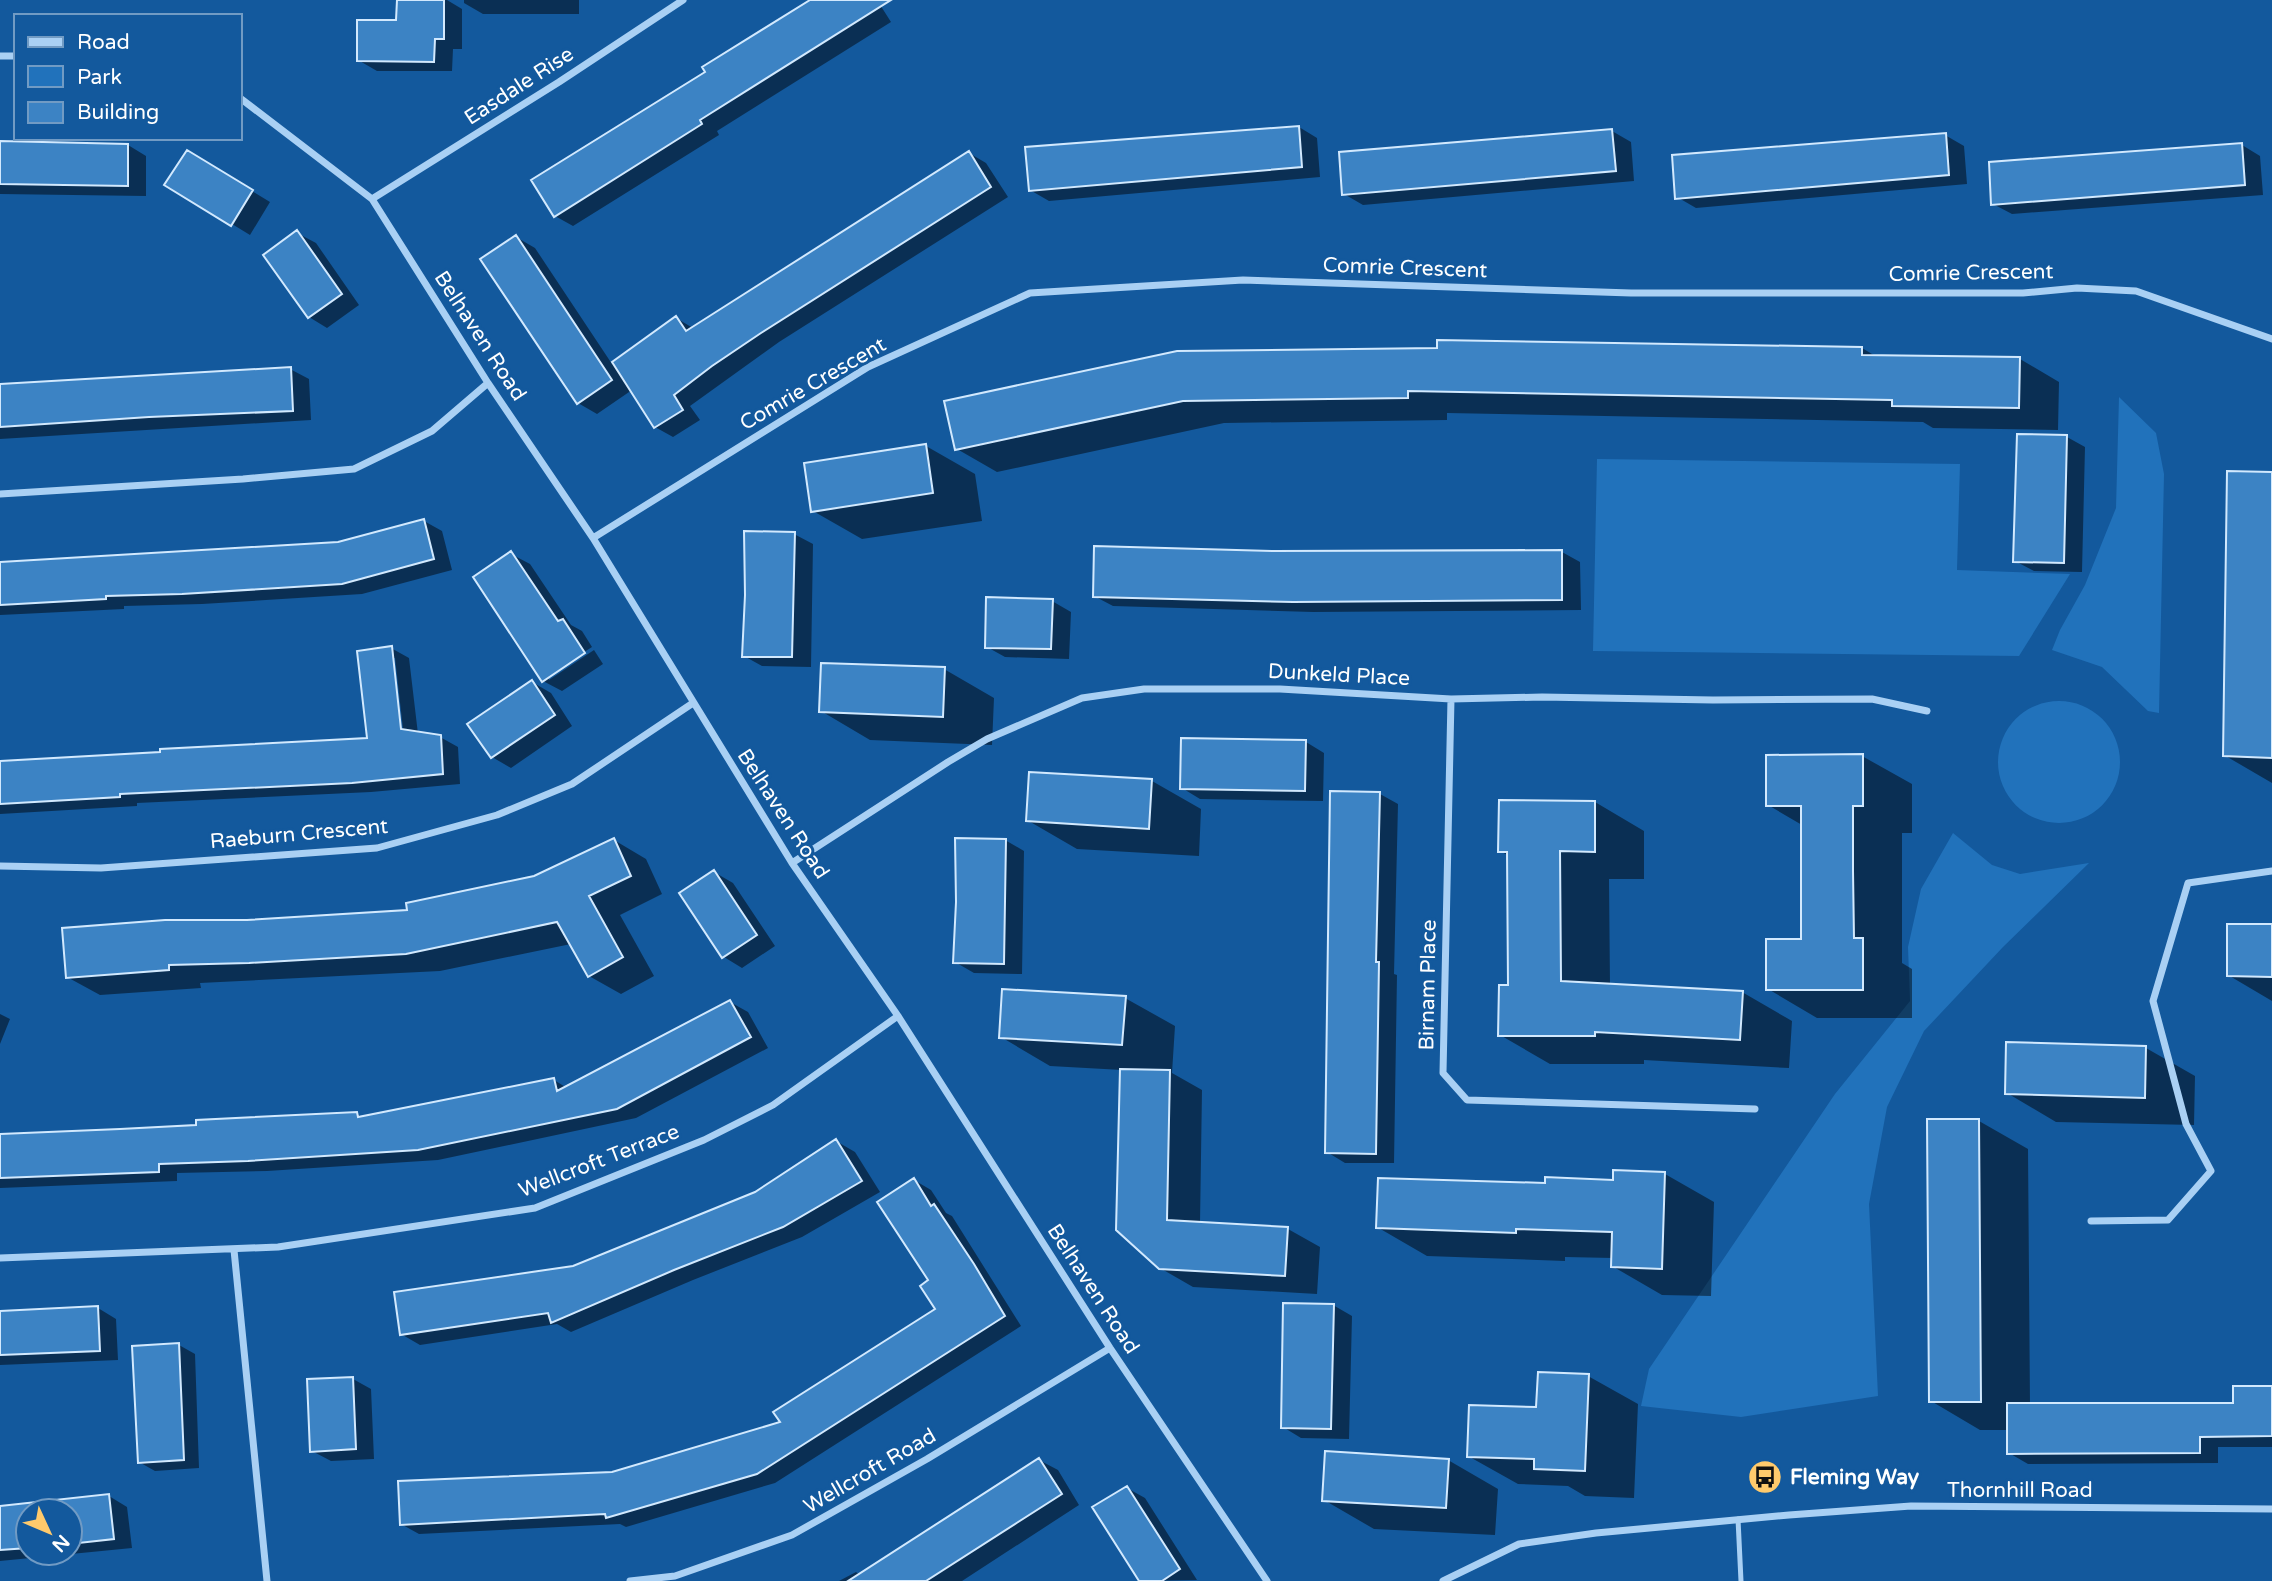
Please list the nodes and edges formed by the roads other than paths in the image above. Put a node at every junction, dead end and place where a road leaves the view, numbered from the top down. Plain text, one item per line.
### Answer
1 (682, 0) edge
2 (242, 100) edge
3 (372, 199) junction
4 (2272, 339) edge
5 (488, 383) junction
6 (0, 494) edge
7 (593, 538) junction
8 (1451, 699) junction
9 (693, 703) junction
10 (1927, 711) dead end
11 (792, 863) junction
12 (0, 866) edge
13 (2272, 872) edge
14 (898, 1016) junction
15 (1755, 1109) dead end
16 (2091, 1222) dead end
17 (234, 1250) junction
18 (0, 1258) edge
19 (1110, 1348) junction
20 (2272, 1509) edge
21 (1738, 1519) junction
22 (267, 1581) edge
23 (630, 1581) edge
24 (1267, 1581) edge
25 (1443, 1581) edge
26 (1741, 1581) edge

1 - 3 street, Easdale Rise
2 - 3 street, Belhaven Road
3 - 5 street, Belhaven Road
4 - 7 street, Comrie Crescent
5 - 6 street
5 - 7 street, Belhaven Road
7 - 9 street, Belhaven Road
8 - 10 street, Dunkeld Place
8 - 11 street, Dunkeld Place
8 - 15 street, Birnam Place
9 - 11 street, Belhaven Road
9 - 12 street, Raeburn Crescent
11 - 14 street, Belhaven Road
13 - 16 street
14 - 17 street, Wellcroft Terrace
14 - 19 street, Belhaven Road
17 - 18 street, Wellcroft Terrace
17 - 22 street
19 - 23 street, Wellcroft Road
19 - 24 street, Belhaven Road
20 - 21 street, Thornhill Road
21 - 25 street, Thornhill Road
21 - 26 lane

